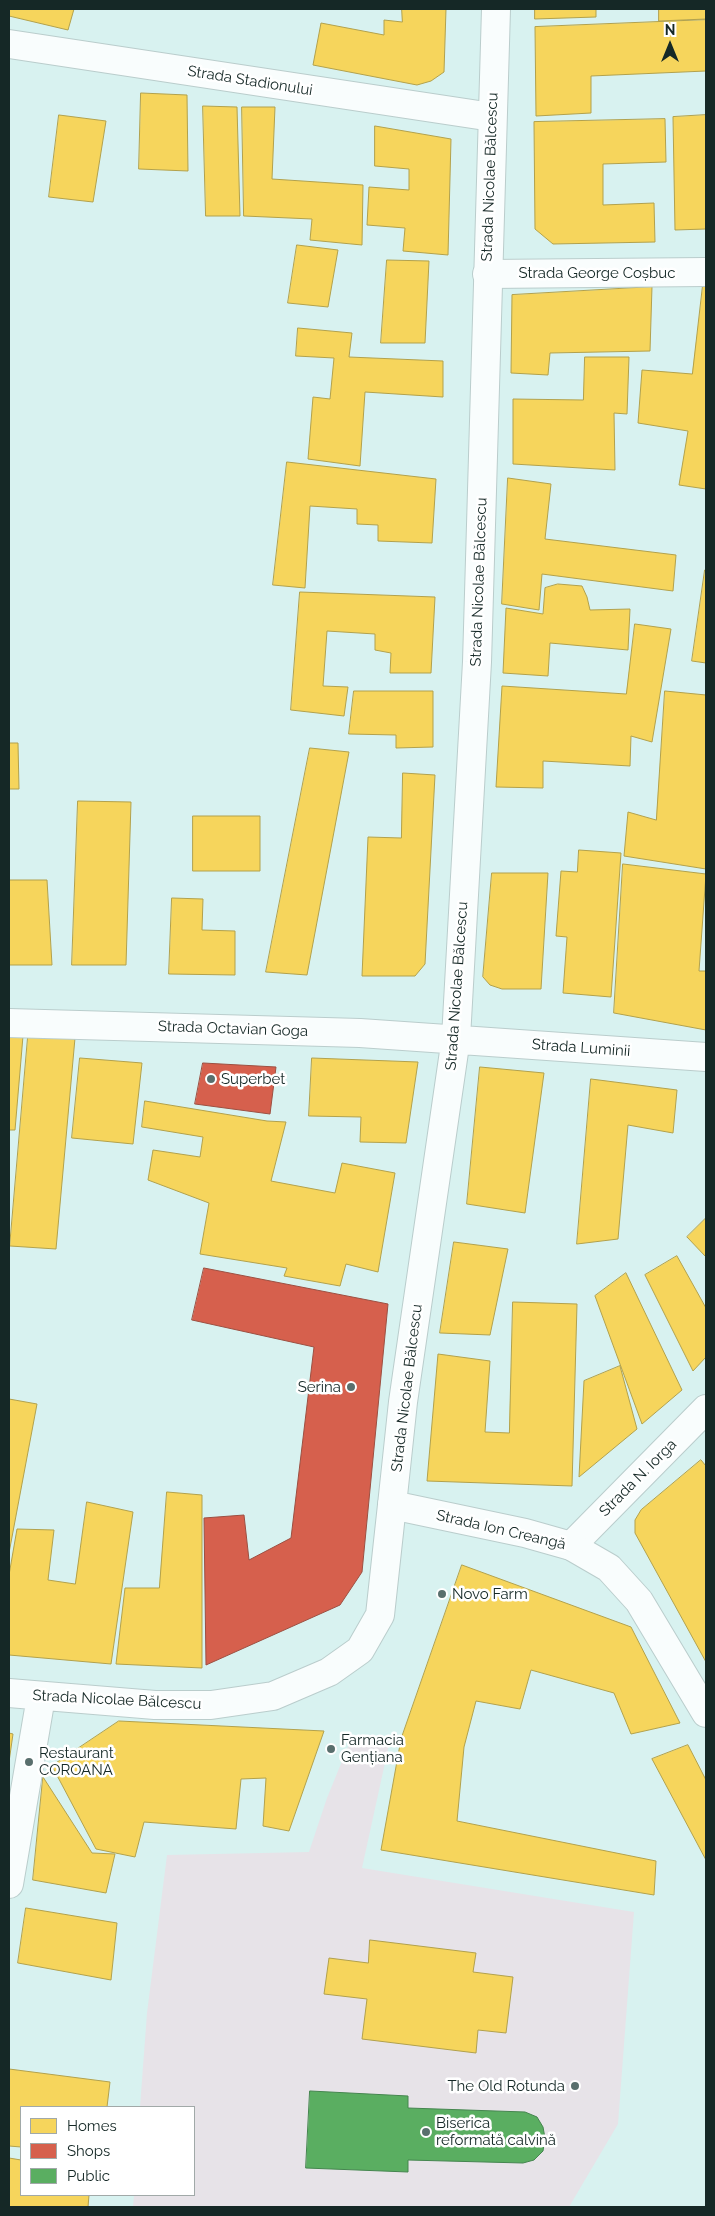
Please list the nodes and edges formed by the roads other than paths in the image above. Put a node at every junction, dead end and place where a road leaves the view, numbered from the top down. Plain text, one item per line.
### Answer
1 (496, 9) edge
2 (9, 44) edge
3 (492, 117) junction
4 (706, 272) edge
5 (487, 274) junction
6 (9, 1023) edge
7 (456, 1038) junction
8 (706, 1057) edge
9 (706, 1409) edge
10 (392, 1505) junction
11 (571, 1546) junction
12 (9, 1693) edge
13 (41, 1697) junction
14 (706, 1713) edge
15 (9, 1884) edge

1 - 3 street, Strada Nicolae Bălcescu
2 - 3 street, Strada Stadionului
3 - 5 street, Strada Nicolae Bălcescu
4 - 5 street, Strada George Coșbuc
5 - 7 street, Strada Nicolae Bălcescu
6 - 7 street, Strada Octavian Goga
7 - 8 street, Strada Luminii
7 - 10 street, Strada Nicolae Bălcescu
9 - 11 street, Strada N. Iorga
10 - 11 street, Strada Ion Creangă
10 - 13 street, Strada Nicolae Bălcescu
11 - 14 street, Strada Ion Creangă
12 - 13 street, Strada Nicolae Bălcescu
13 - 15 street

